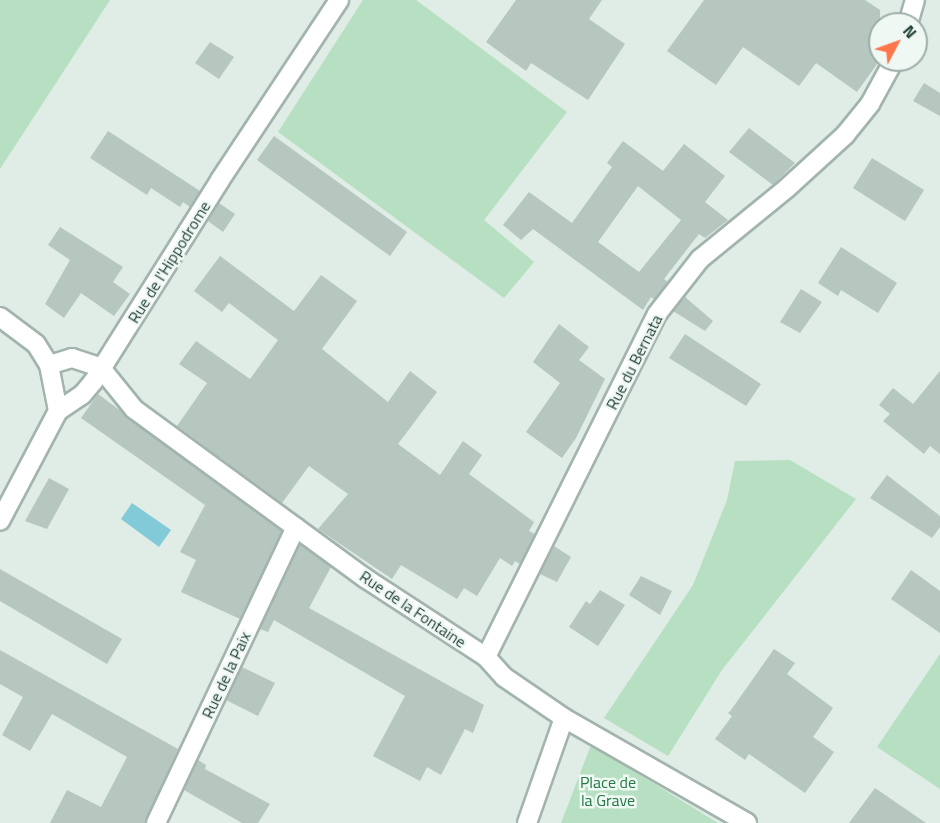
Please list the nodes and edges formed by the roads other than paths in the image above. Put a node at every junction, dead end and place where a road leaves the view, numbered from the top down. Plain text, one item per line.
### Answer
1 (339, 0) edge
2 (887, 72) edge
3 (0, 317) edge
4 (50, 365) junction
5 (100, 367) junction
6 (58, 411) junction
7 (0, 521) edge
8 (296, 527) junction
9 (486, 657) junction
10 (564, 718) junction
11 (156, 823) edge
12 (526, 823) edge
13 (747, 823) edge

1 - 5 street, Rue de l'Hippodrome
2 - 9 street, Rue du Bernata
3 - 4 street
4 - 5 street
4 - 6 street
5 - 6 street, Rue de l'Hippodrome
5 - 8 street, Rue de la Fontaine
6 - 7 street, Rue de l'Hippodrome
8 - 9 street, Rue de la Fontaine
8 - 11 street, Rue de la Paix
9 - 10 street, Rue de la Fontaine
10 - 12 street
10 - 13 street, Rue de la Fontaine

